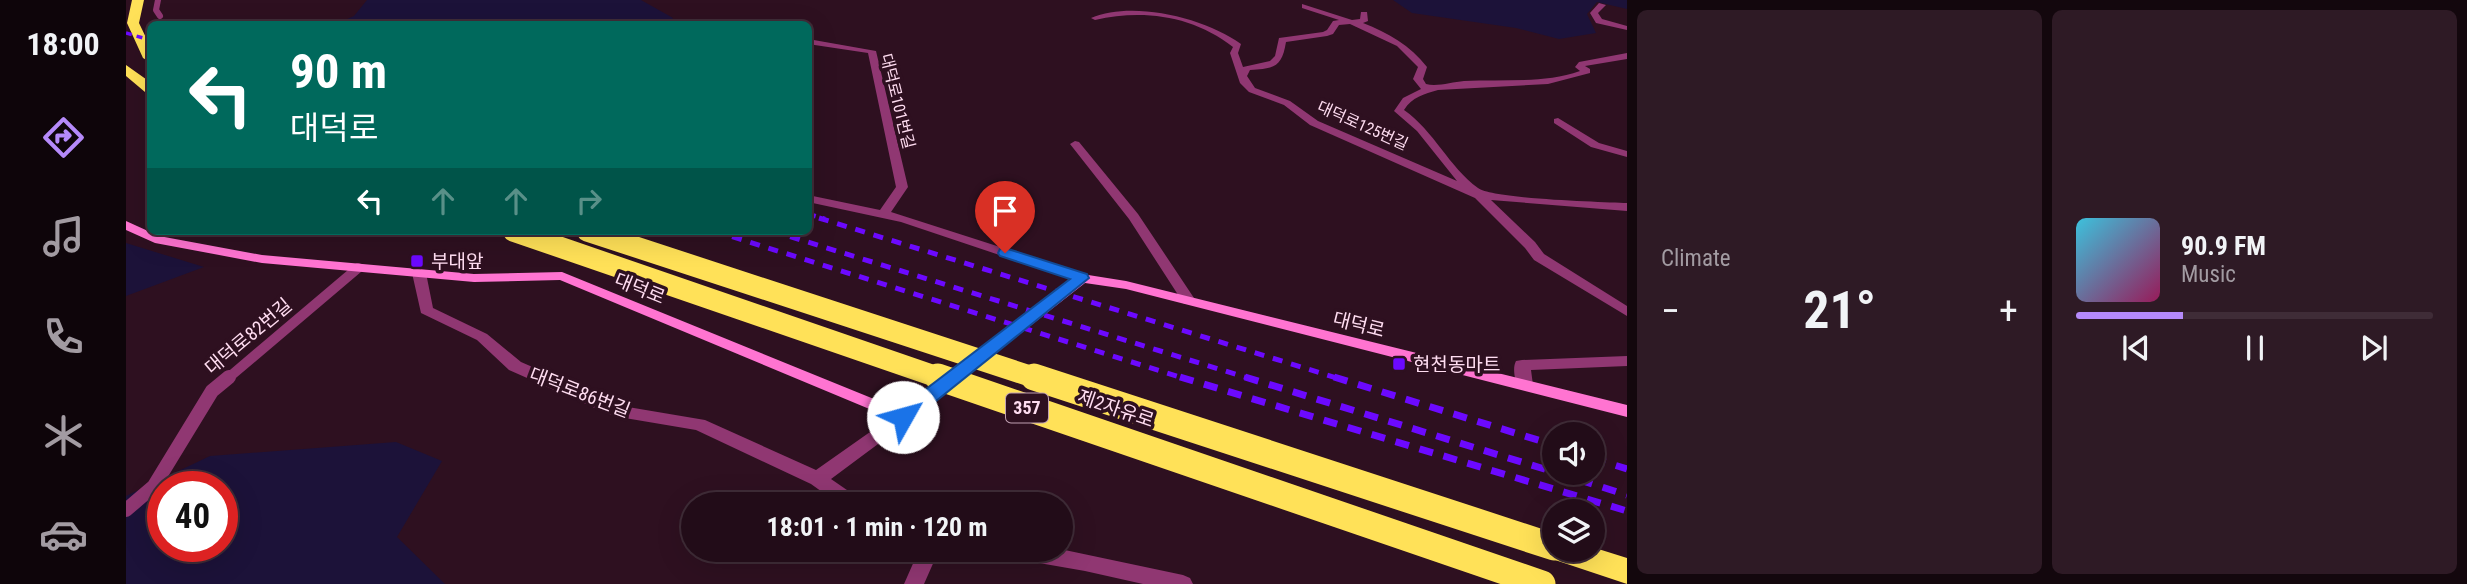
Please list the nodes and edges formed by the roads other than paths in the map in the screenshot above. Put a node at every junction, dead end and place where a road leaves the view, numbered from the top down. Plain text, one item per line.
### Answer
1 (138, 0) edge
2 (158, 0) edge
3 (1602, 5) dead end
4 (1305, 6) dead end
5 (1364, 14) dead end
6 (160, 16) dead end
7 (1095, 18) dead end
8 (1352, 22) junction
9 (1627, 28) edge
10 (812, 42) edge
11 (147, 52) edge
12 (1627, 56) edge
13 (126, 69) edge
14 (1243, 75) junction
15 (147, 86) edge
16 (1429, 88) junction
17 (1558, 121) dead end
18 (1075, 144) dead end
19 (1627, 154) edge
20 (1479, 195) junction
21 (812, 199) edge
22 (1627, 207) edge
23 (883, 215) junction
24 (126, 225) edge
25 (525, 235) edge
26 (599, 235) edge
27 (358, 268) junction
28 (419, 273) junction
29 (1082, 278) junction
30 (1189, 301) junction
31 (1627, 312) edge
32 (1627, 361) edge
33 (1525, 385) junction
34 (1627, 411) edge
35 (903, 417) junction
36 (817, 479) junction
37 (836, 492) edge
38 (126, 510) edge
39 (1542, 543) edge
40 (1073, 560) edge
41 (924, 562) edge
42 (1601, 562) edge
43 (1627, 570) edge
44 (915, 584) edge
45 (1183, 584) edge
46 (1542, 584) edge

1 - 11 highway
2 - 6 lane
3 - 9 street
4 - 8 street
5 - 8 street
7 - 14 street
8 - 14 street
8 - 16 street
10 - 23 street, 대덕로101번길
12 - 16 street, 대덕로125번길
13 - 15 highway
14 - 20 street, 대덕로125번길
16 - 20 street, 대덕로125번길
17 - 19 street
18 - 30 street
20 - 22 street
20 - 31 street, 대덕로125번길
21 - 23 street, 대덕로
23 - 29 street, 대덕로
24 - 27 street, 대덕로
25 - 46 highway, 제2자유로 / 357, bridge
26 - 39 highway, 제2자유로 / 357, bridge
27 - 28 street, 대덕로
27 - 38 lane, 대덕로82번길
28 - 35 street, 대덕로
28 - 36 street, 대덕로86번길
29 - 30 street, 대덕로
29 - 35 street
30 - 33 street, 대덕로
32 - 33 street
33 - 34 street, 대덕로
35 - 36 street
36 - 37 street, 대덕로86번길
40 - 45 street
41 - 44 street
42 - 43 highway

